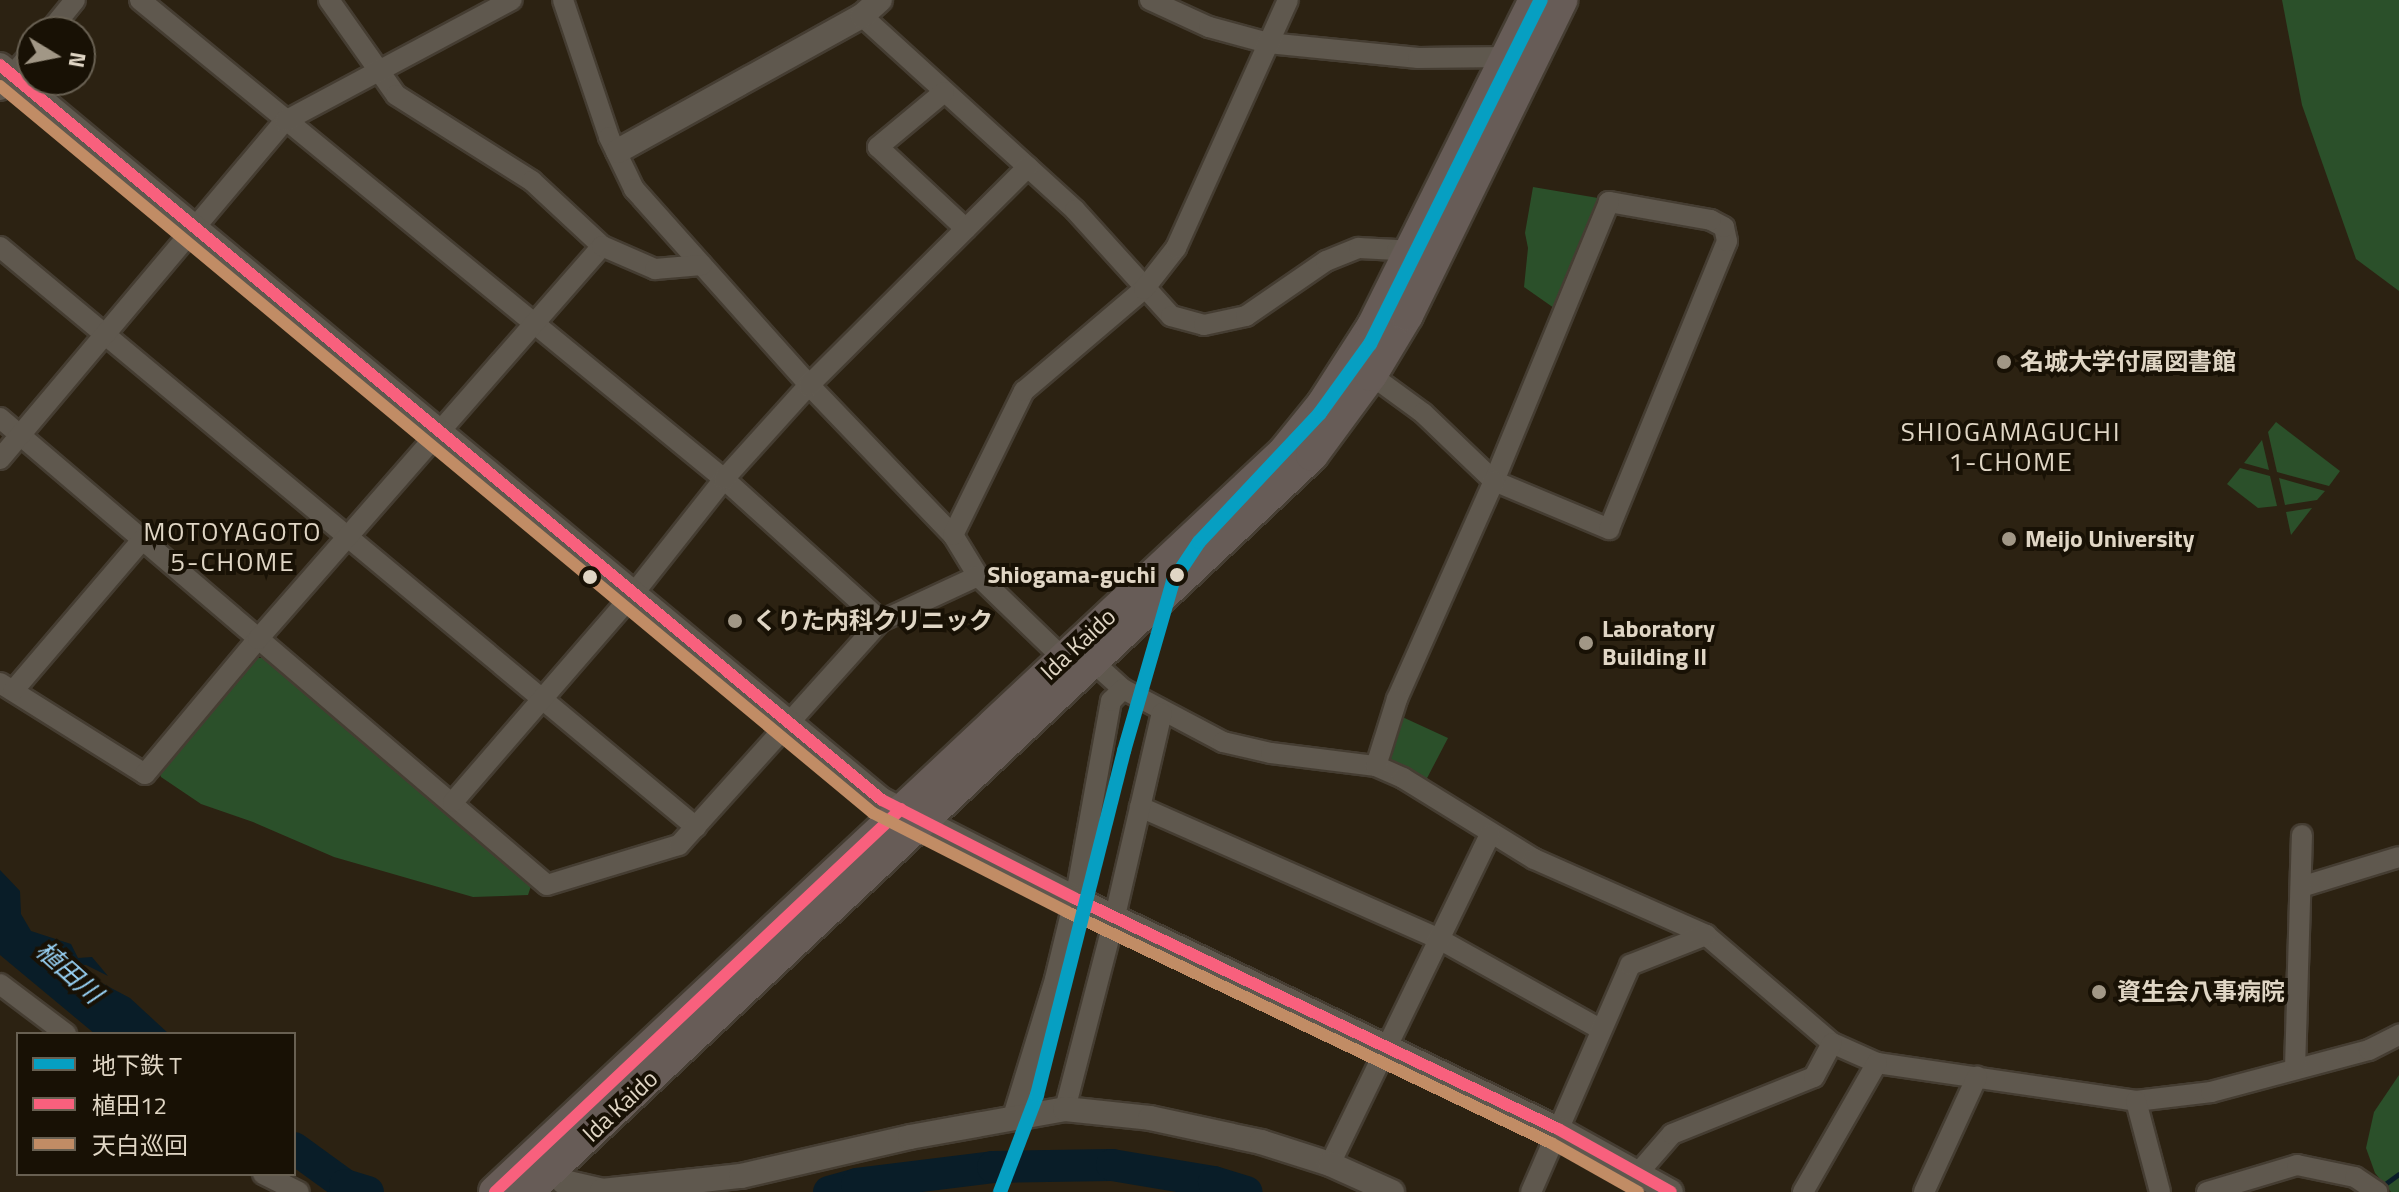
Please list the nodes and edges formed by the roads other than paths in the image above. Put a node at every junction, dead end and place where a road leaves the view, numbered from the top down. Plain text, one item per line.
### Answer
1 (75, 0) edge
2 (140, 0) edge
3 (329, 0) edge
4 (512, 0) edge
5 (563, 0) edge
6 (1150, 0) edge
7 (1288, 0) edge
8 (1535, 0) edge
9 (1561, 0) edge
10 (871, 8) edge
11 (62, 16) edge
12 (1268, 43) junction
13 (1508, 57) junction
14 (380, 69) junction
15 (4, 77) edge
16 (944, 92) junction
17 (285, 121) junction
18 (618, 151) junction
19 (1028, 167) junction
20 (195, 227) junction
21 (966, 229) junction
22 (602, 246) junction
23 (0, 247) edge
24 (1410, 255) junction
25 (702, 265) junction
26 (1144, 289) junction
27 (533, 325) junction
28 (105, 335) junction
29 (1371, 375) junction
30 (809, 385) junction
31 (0, 418) edge
32 (440, 432) junction
33 (20, 435) junction
34 (0, 459) edge
35 (724, 479) junction
36 (1494, 481) junction
37 (953, 535) junction
38 (348, 537) junction
39 (143, 539) junction
40 (978, 576) junction
41 (634, 593) junction
42 (881, 621) junction
43 (258, 639) junction
44 (1063, 658) junction
45 (1094, 663) junction
46 (7, 687) edge
47 (1123, 689) junction
48 (542, 699) junction
49 (1162, 713) junction
50 (790, 723) junction
51 (1376, 766) junction
52 (453, 802) junction
53 (1140, 807) junction
54 (913, 815) junction
55 (696, 827) junction
56 (1490, 835) junction
57 (2302, 835) dead end
58 (2399, 857) edge
59 (2301, 887) junction
60 (1074, 898) junction
61 (1115, 916) junction
62 (1706, 935) junction
63 (1439, 939) junction
64 (0, 984) edge
65 (1600, 1029) junction
66 (63, 1032) edge
67 (2399, 1035) edge
68 (1832, 1043) junction
69 (1387, 1047) junction
70 (1877, 1063) junction
71 (2295, 1069) junction
72 (1977, 1077) junction
73 (2136, 1101) junction
74 (1065, 1109) junction
75 (1012, 1120) junction
76 (1558, 1129) junction
77 (1330, 1164) junction
78 (1639, 1172) junction
79 (267, 1176) edge
80 (524, 1183) edge
81 (299, 1192) edge
82 (1392, 1192) edge
83 (1531, 1192) edge
84 (1671, 1192) edge
85 (1803, 1192) edge
86 (1924, 1192) edge
87 (2160, 1192) edge
88 (2207, 1192) edge
89 (2377, 1192) edge

1 - 11 street
2 - 17 street
3 - 14 street
4 - 14 street
5 - 18 street
6 - 12 street
7 - 12 street
8 - 13 highway, Ida Kaido
9 - 29 highway, Ida Kaido
10 - 16 street
10 - 18 street
12 - 13 street
12 - 26 street
13 - 24 highway, Ida Kaido
14 - 17 street
14 - 22 street
15 - 20 street
16 - 19 street
16 - 21 street
17 - 20 street
17 - 27 street
18 - 25 street
19 - 21 street
19 - 26 street
20 - 28 street
20 - 32 street
21 - 30 street
22 - 25 street
22 - 27 street
23 - 28 street
24 - 26 street
24 - 44 highway, Ida Kaido
25 - 30 street
26 - 37 street
27 - 32 street
27 - 35 street
28 - 33 street
28 - 38 street
29 - 36 street
29 - 45 highway, Ida Kaido
30 - 35 street
30 - 37 street
31 - 33 street
32 - 38 street
32 - 41 street
33 - 34 street
33 - 39 street
35 - 41 street
35 - 42 street
36 - 36 street
36 - 51 street
37 - 40 street
38 - 43 street
38 - 48 street
39 - 43 street
39 - 46 street
40 - 42 street
40 - 44 street
41 - 48 street
41 - 50 street
42 - 50 street
43 - 46 street
43 - 52 street
44 - 45 street
44 - 54 highway, Ida Kaido
45 - 47 street
45 - 54 highway, Ida Kaido
47 - 49 street
47 - 60 street
48 - 52 street
48 - 55 street
49 - 51 street
49 - 53 street
50 - 54 street
50 - 55 street
51 - 56 street
52 - 55 street
53 - 61 street
53 - 63 street
54 - 60 street
54 - 80 highway, Ida Kaido
56 - 62 street
56 - 63 street
57 - 59 street
58 - 59 street
59 - 71 street
60 - 61 street
60 - 75 street
61 - 69 street
61 - 74 street
62 - 65 street
62 - 68 street
63 - 65 street
63 - 69 street
64 - 66 street
65 - 76 street
67 - 71 street
68 - 70 street
68 - 78 street
69 - 76 street
69 - 77 street
70 - 72 street
70 - 85 street
71 - 73 street
72 - 73 street
72 - 86 street
73 - 87 street
74 - 75 street
74 - 77 street
75 - 80 street
76 - 78 street
76 - 83 street
77 - 82 street
78 - 84 street
79 - 81 street
88 - 89 street

